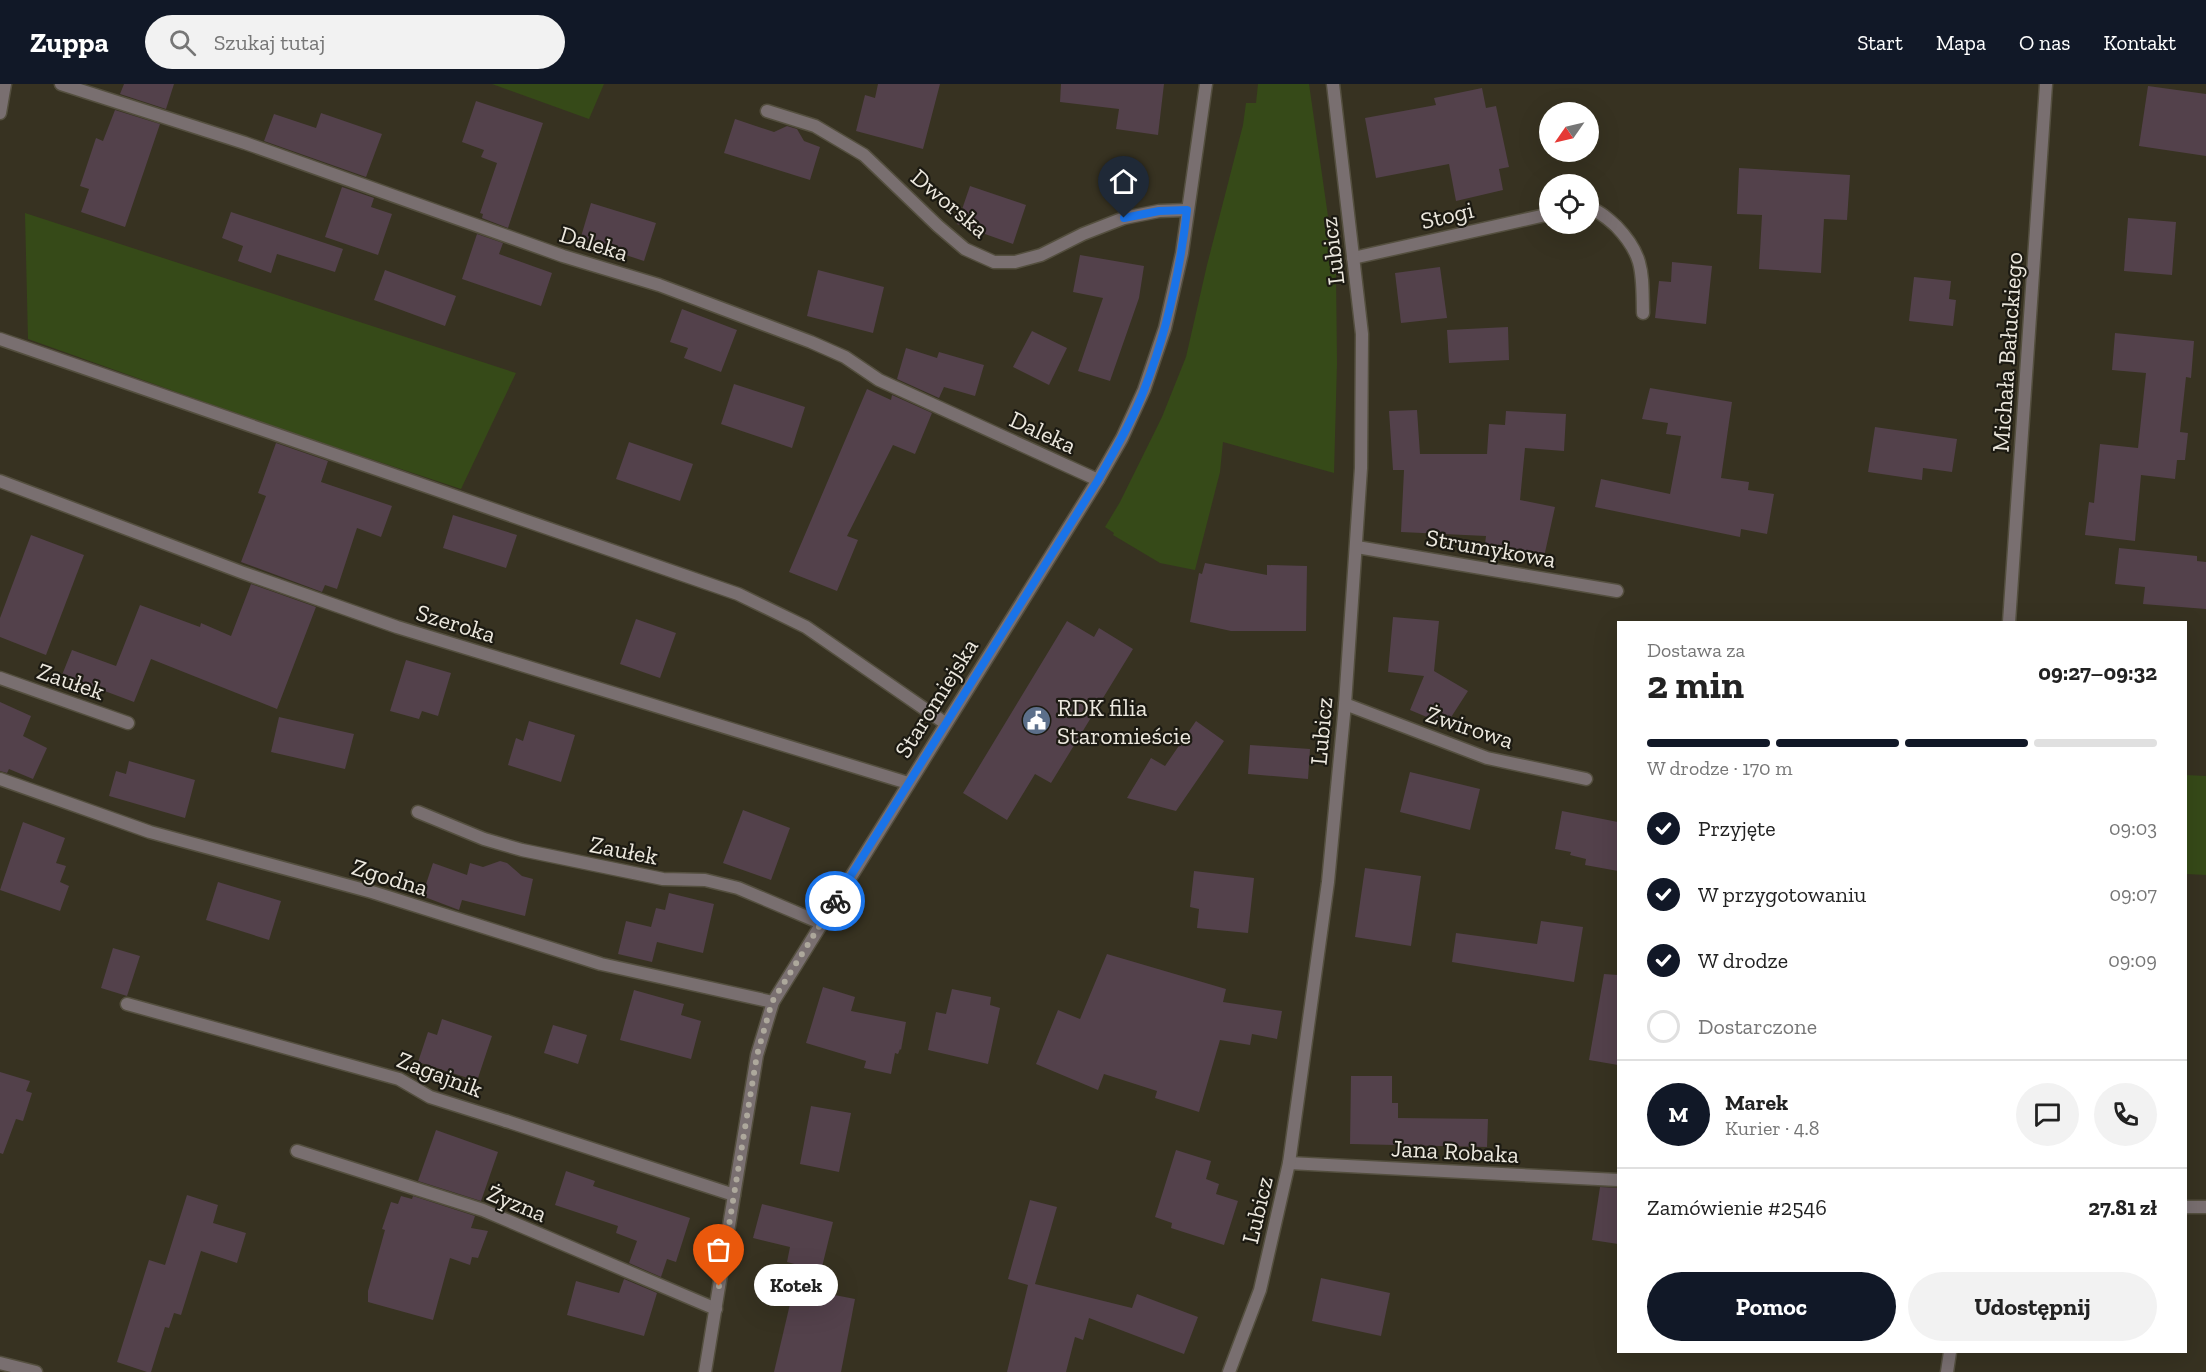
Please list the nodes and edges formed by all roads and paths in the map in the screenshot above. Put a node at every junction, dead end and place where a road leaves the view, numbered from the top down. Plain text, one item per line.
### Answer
1 (5, 84) edge
2 (61, 84) edge
3 (1206, 84) edge
4 (1333, 84) edge
5 (2046, 84) edge
6 (767, 111) dead end
7 (0, 113) edge
8 (1187, 210) junction
9 (1599, 213) edge
10 (1539, 216) edge
11 (1353, 258) junction
12 (1642, 314) dead end
13 (0, 339) edge
14 (1098, 480) junction
15 (0, 481) edge
16 (1357, 547) junction
17 (1617, 591) dead end
18 (2009, 621) edge
19 (0, 678) edge
20 (1345, 704) junction
21 (128, 723) dead end
22 (945, 723) junction
23 (0, 779) edge
24 (1586, 779) dead end
25 (908, 783) junction
26 (418, 812) dead end
27 (821, 923) junction
28 (772, 1002) junction
29 (127, 1004) dead end
30 (297, 1151) dead end
31 (1289, 1163) junction
32 (1617, 1180) edge
33 (734, 1195) junction
34 (2187, 1207) edge
35 (2206, 1207) edge
36 (716, 1309) junction
37 (1950, 1353) edge
38 (0, 1363) edge
39 (36, 1372) edge
40 (705, 1372) edge
41 (1229, 1372) edge
42 (1947, 1372) edge

1 - 7 street
2 - 14 street, Daleka
3 - 8 street, Staromiejska
4 - 11 street, Lubicz
5 - 18 street, Michała Bałuckiego
6 - 8 street, Dworska
8 - 14 street, Staromiejska
9 - 12 street
10 - 11 street, Stogi
11 - 16 street, Lubicz
13 - 22 street
14 - 22 street, Staromiejska
15 - 25 street, Szeroka
16 - 17 street, Strumykowa
16 - 20 street, Lubicz
19 - 21 street, Zaułek
20 - 24 street, Żwirowa
20 - 31 street, Lubicz
22 - 25 street, Staromiejska
23 - 28 street, Zgodna
25 - 27 street, Staromiejska
26 - 27 street, Zaułek
27 - 28 street, Staromiejska
28 - 33 street, Staromiejska
29 - 33 street, Zagajnik
30 - 36 street, Żyzna
31 - 32 street, Jana Robaka
31 - 41 street, Lubicz
33 - 36 street, Staromiejska
34 - 35 street
36 - 40 street, Staromiejska
37 - 42 street
38 - 39 street

